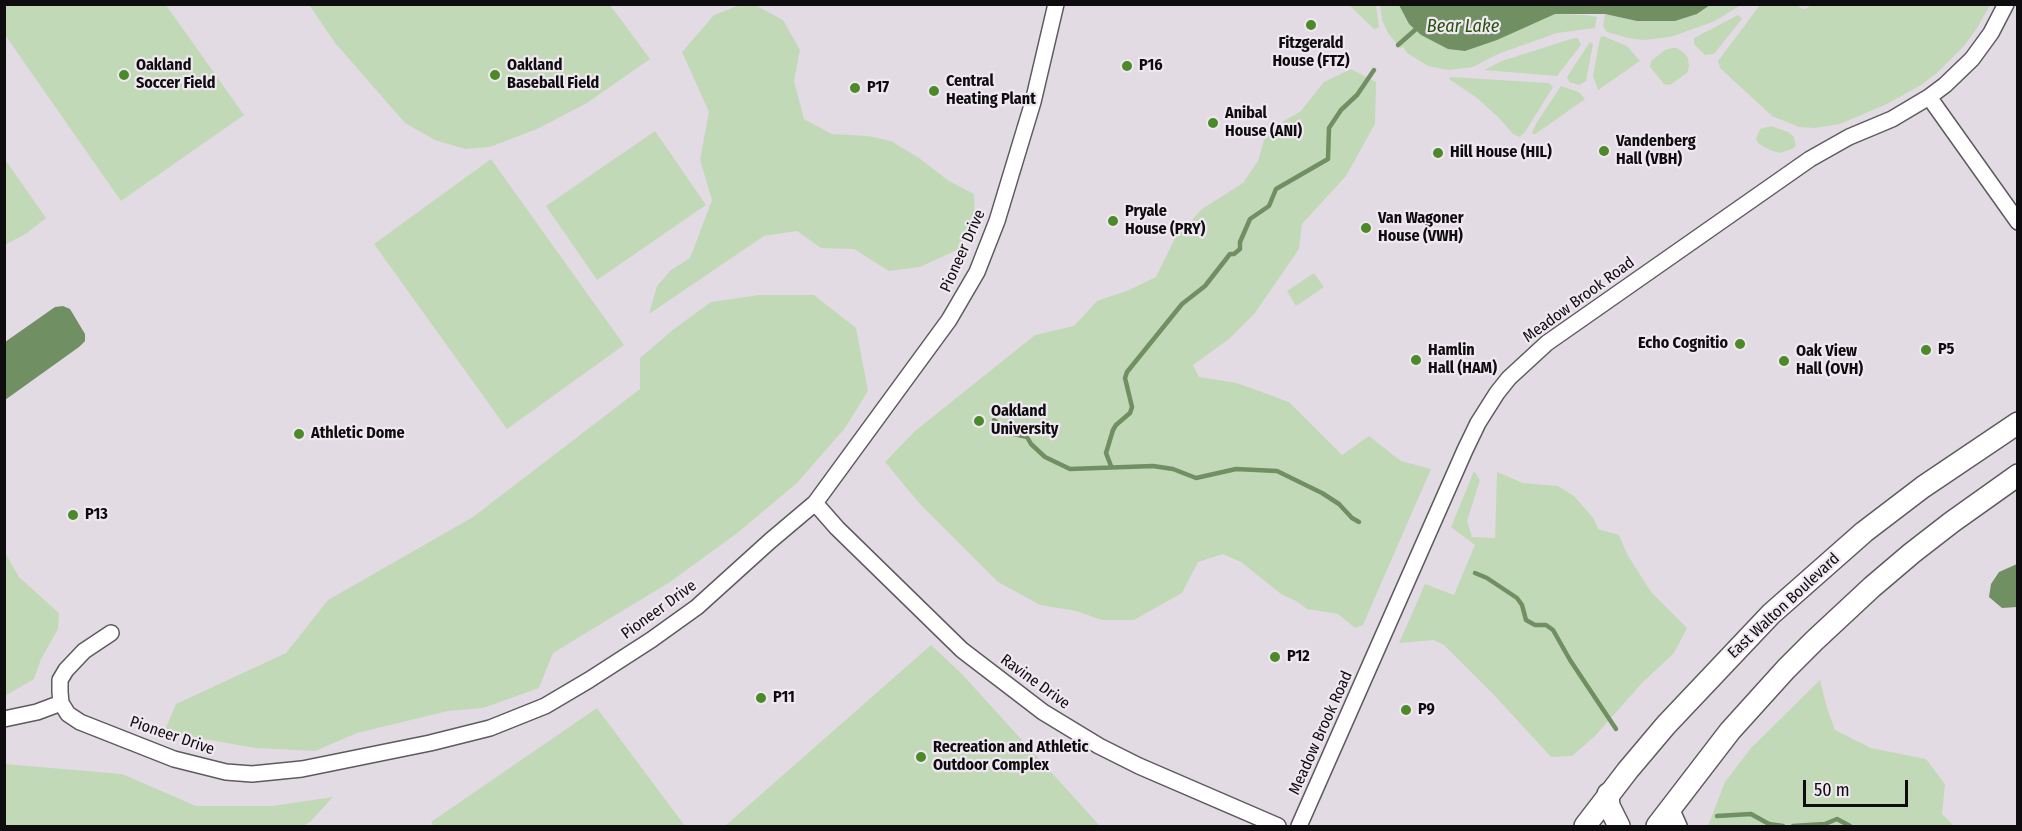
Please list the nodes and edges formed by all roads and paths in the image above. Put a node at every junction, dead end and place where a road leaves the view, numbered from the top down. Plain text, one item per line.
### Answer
1 (1056, 4) edge
2 (2006, 4) edge
3 (1929, 97) junction
4 (2018, 222) edge
5 (2018, 423) edge
6 (2018, 475) edge
7 (815, 503) junction
8 (111, 633) dead end
9 (61, 703) junction
10 (4, 719) edge
11 (1608, 794) junction
12 (1675, 817) edge
13 (1278, 826) edge
14 (1299, 826) edge
15 (1585, 826) edge
16 (1619, 826) edge
17 (1657, 826) edge

1 - 7 street, Pioneer Drive
2 - 3 street, Meadow Brook Road
3 - 4 street
3 - 14 street, Meadow Brook Road
5 - 11 main road, East Walton Boulevard
6 - 12 main road
7 - 9 street, Pioneer Drive
7 - 13 street, Ravine Drive
8 - 9 street
9 - 10 street
11 - 15 main road, East Walton Boulevard
11 - 16 main road
12 - 17 main road

